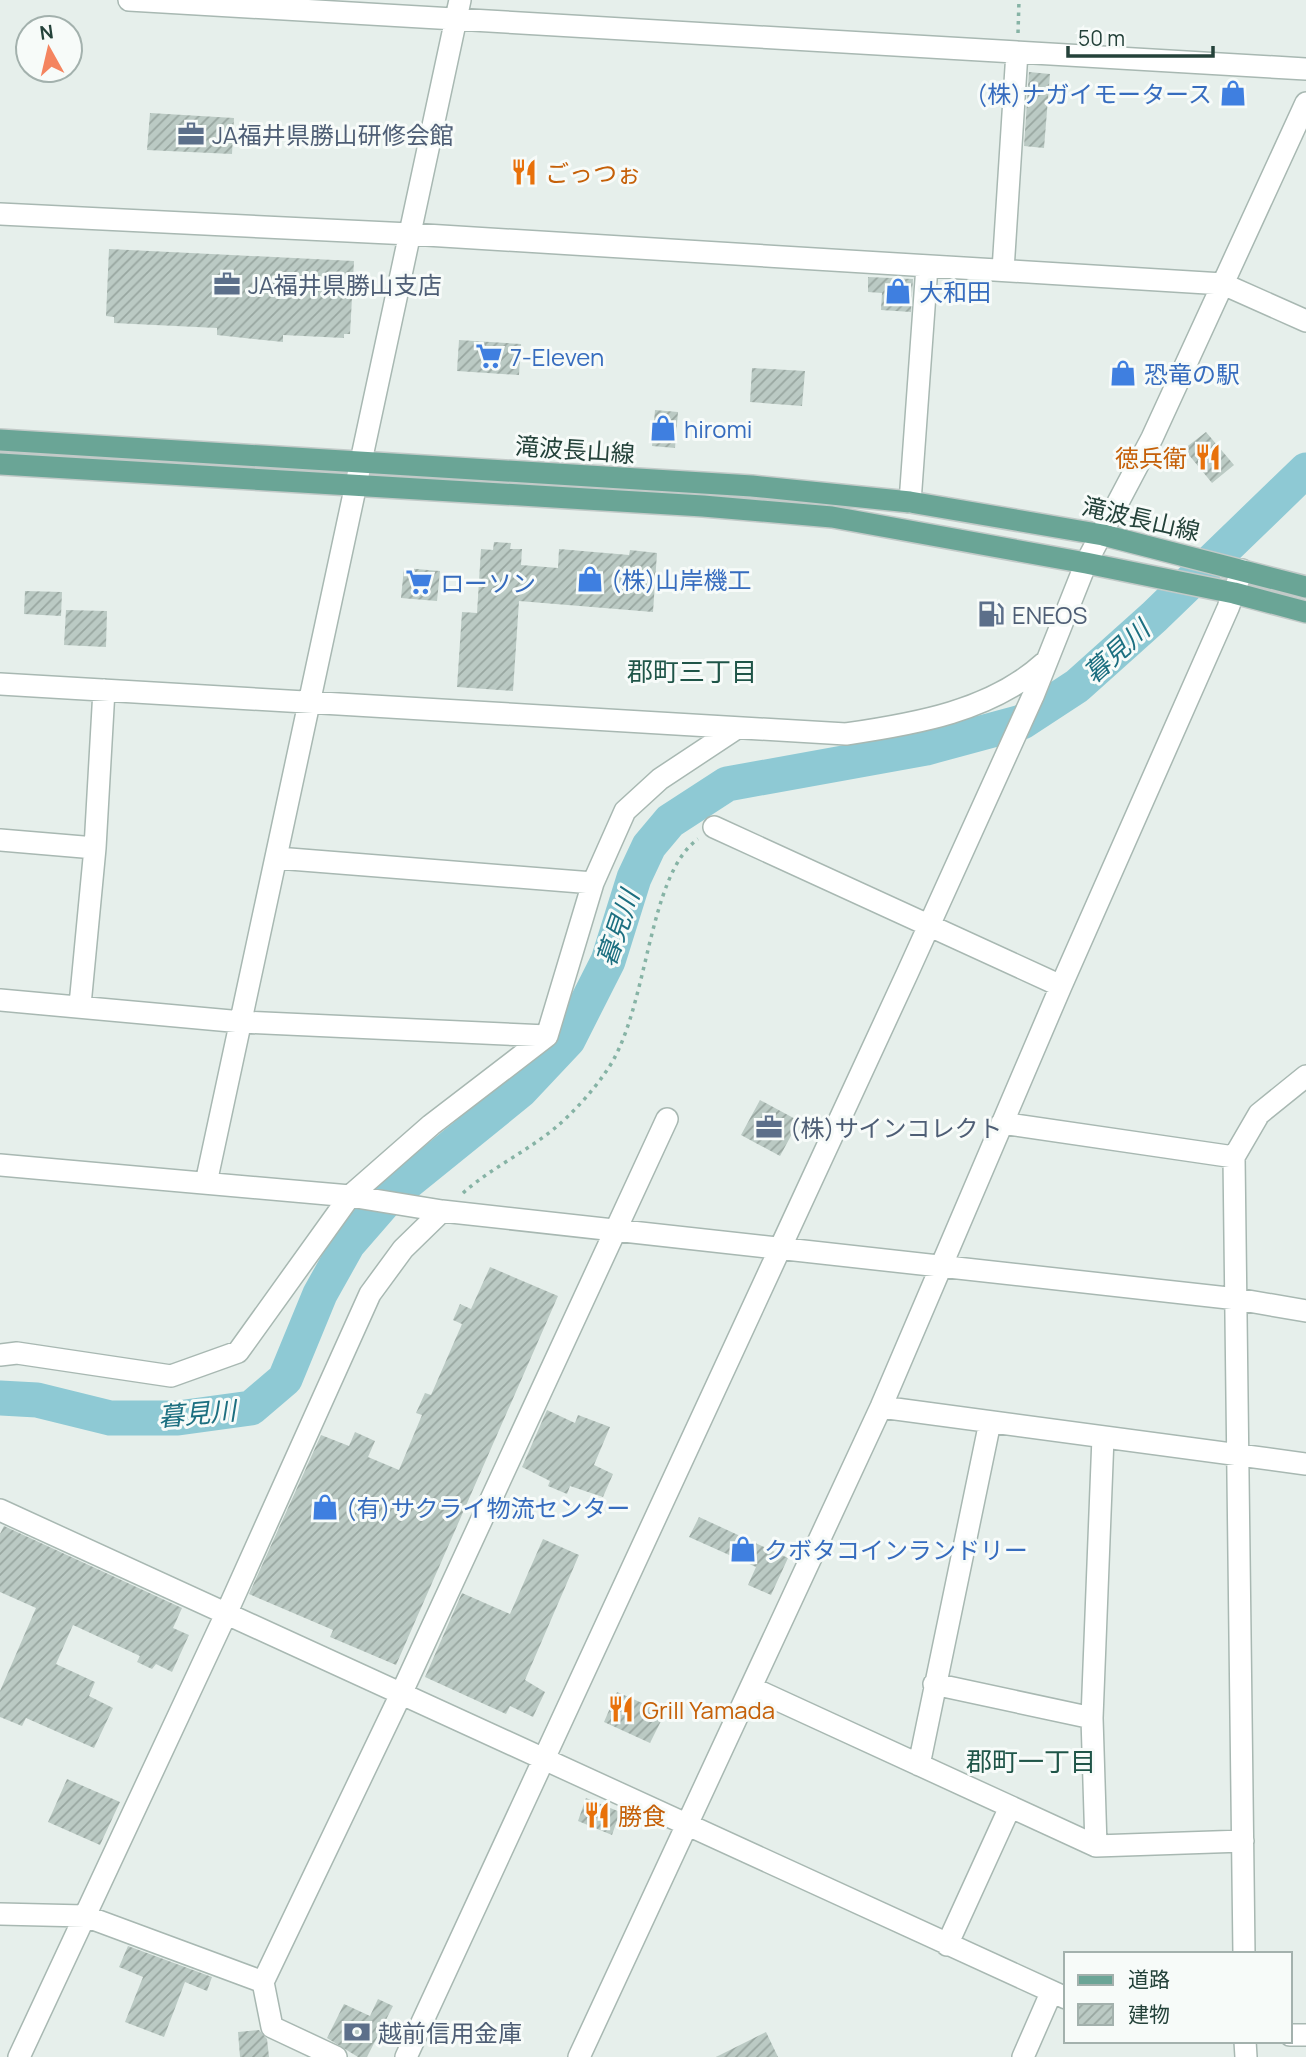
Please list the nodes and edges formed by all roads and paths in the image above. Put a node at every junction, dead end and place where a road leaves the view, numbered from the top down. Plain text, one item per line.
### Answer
1 (129, 0) edge
2 (1019, 0) edge
3 (458, 9) edge
4 (1017, 52) junction
5 (1306, 69) edge
6 (1306, 103) edge
7 (0, 215) edge
8 (410, 234) junction
9 (927, 266) junction
10 (1003, 270) junction
11 (1223, 284) junction
12 (1306, 321) edge
13 (0, 440) edge
14 (362, 461) junction
15 (0, 464) edge
16 (357, 486) junction
17 (910, 502) junction
18 (1103, 535) junction
19 (1086, 563) junction
20 (1242, 569) junction
21 (1306, 587) edge
22 (1230, 592) junction
23 (1306, 612) edge
24 (1048, 659) junction
25 (0, 684) edge
26 (104, 690) junction
27 (312, 701) junction
28 (737, 728) junction
29 (714, 827) joint
30 (0, 840) edge
31 (95, 848) junction
32 (277, 858) junction
33 (593, 883) junction
34 (929, 925) junction
35 (1061, 986) junction
36 (0, 1000) edge
37 (80, 1005) junction
38 (242, 1022) junction
39 (547, 1036) junction
40 (1306, 1076) edge
41 (667, 1119) dead end
42 (1002, 1123) junction
43 (1234, 1157) junction
44 (0, 1165) edge
45 (206, 1183) junction
46 (350, 1196) junction
47 (437, 1210) junction
48 (616, 1230) junction
49 (777, 1249) junction
50 (942, 1266) junction
51 (1237, 1299) junction
52 (1306, 1311) edge
53 (0, 1355) edge
54 (881, 1407) junction
55 (990, 1422) junction
56 (1103, 1437) junction
57 (1238, 1455) junction
58 (1306, 1464) edge
59 (0, 1510) edge
60 (226, 1614) junction
61 (934, 1684) junction
62 (752, 1688) junction
63 (401, 1694) junction
64 (1092, 1718) junction
65 (543, 1758) junction
66 (919, 1765) junction
67 (1010, 1807) junction
68 (687, 1825) junction
69 (1243, 1842) junction
70 (1096, 1846) junction
71 (0, 1914) edge
72 (85, 1916) junction
73 (947, 1945) junction
74 (1244, 1952) edge
75 (263, 1982) junction
76 (1059, 1996) edge
77 (19, 2057) edge
78 (336, 2057) edge
79 (407, 2057) edge
80 (579, 2057) edge
81 (1023, 2057) edge

1 - 3 street
2 - 4 path
3 - 4 street
3 - 8 street
4 - 5 street
4 - 10 street
6 - 11 street
7 - 8 street
8 - 9 street
8 - 14 street
9 - 10 street
9 - 17 street
10 - 11 street
11 - 12 street
11 - 18 street
13 - 14 main road, 滝波長山線
14 - 16 street
14 - 17 main road, 滝波長山線
15 - 16 main road, 滝波長山線
16 - 19 main road, 滝波長山線
16 - 27 street
17 - 18 main road, 滝波長山線
18 - 19 street
18 - 20 main road, 滝波長山線
19 - 22 main road, 滝波長山線
19 - 24 street
20 - 21 main road, 滝波長山線
20 - 22 street
22 - 23 main road, 滝波長山線
22 - 35 street
24 - 28 street
24 - 34 street
25 - 26 street
26 - 27 street
26 - 31 street
27 - 28 street
27 - 32 street
28 - 33 street
29 - 34 street
29 - 47 path
30 - 31 street
31 - 37 street
32 - 33 street
32 - 38 street
33 - 39 street
34 - 35 street
34 - 49 street
35 - 42 street
36 - 37 street
37 - 38 street
38 - 39 street
38 - 45 street
39 - 46 street
40 - 43 street
41 - 48 street
42 - 43 street
42 - 50 street
43 - 51 street
44 - 45 street
45 - 46 street
46 - 47 street
46 - 53 street
47 - 48 street
47 - 60 street
48 - 49 street
48 - 63 street
49 - 50 street
49 - 65 street
50 - 51 street
50 - 54 street
51 - 52 street
51 - 57 street
54 - 55 street
54 - 62 street
55 - 56 street
55 - 61 street
56 - 57 street
56 - 64 street
57 - 58 street
57 - 69 street
59 - 60 street
60 - 63 street
60 - 72 street
61 - 64 street
61 - 66 street
62 - 66 street
62 - 68 street
63 - 65 street
63 - 75 street
64 - 70 street
65 - 68 street
65 - 79 street
66 - 67 street
67 - 70 street
67 - 73 street
68 - 73 street
68 - 80 street
69 - 70 street
69 - 74 street
71 - 72 street
72 - 75 street
72 - 77 street
73 - 76 street
75 - 78 street
76 - 81 street

